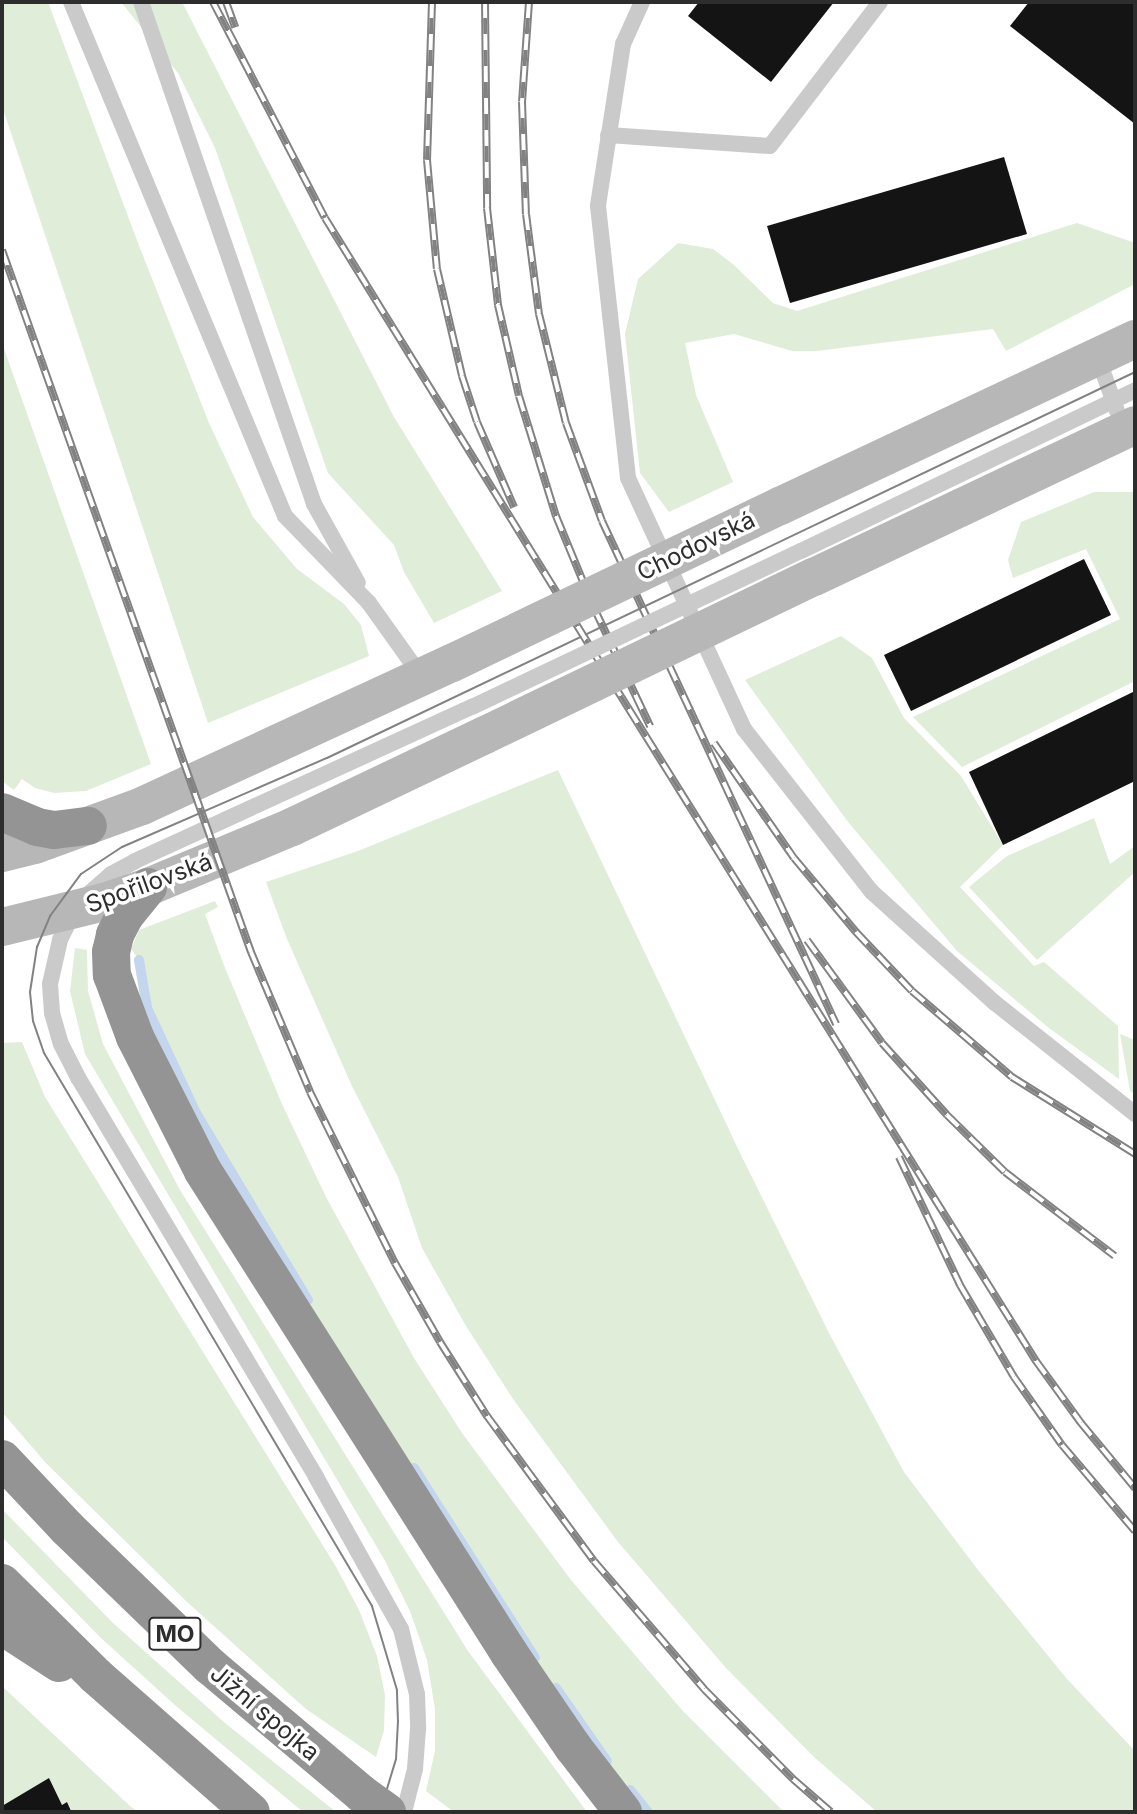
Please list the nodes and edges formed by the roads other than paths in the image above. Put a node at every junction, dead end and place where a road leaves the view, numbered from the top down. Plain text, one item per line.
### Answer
1 (71, 2) edge
2 (141, 2) edge
3 (642, 2) edge
4 (880, 2) edge
5 (608, 135) junction
6 (1135, 340) edge
7 (1135, 355) edge
8 (1096, 359) junction
9 (1135, 390) edge
10 (1124, 418) edge
11 (369, 603) junction
12 (436, 670) junction
13 (479, 721) junction
14 (2, 812) edge
15 (88, 826) junction
16 (2, 853) edge
17 (148, 887) junction
18 (76, 909) junction
19 (2, 927) edge
20 (1135, 1114) edge
21 (2, 1459) edge
22 (2, 1583) edge
23 (2, 1626) edge
24 (141, 1716) junction
25 (375, 1803) edge
26 (251, 1812) edge
27 (404, 1812) edge
28 (623, 1812) edge

1 - 11 lane
2 - 11 lane
3 - 5 lane
4 - 5 lane
5 - 20 lane
6 - 8 main road, Chodovská
7 - 8 lane
8 - 10 lane
8 - 12 main road, Chodovská, bridge
9 - 10 lane
10 - 13 main road, bridge
11 - 12 lane
12 - 15 main road, Chodovská
13 - 17 main road, Spořilovská
13 - 18 lane
14 - 15 highway
15 - 16 main road
17 - 18 main road, Spořilovská
17 - 28 highway
18 - 19 main road, Spořilovská
18 - 27 lane
21 - 25 highway, Jižní spojka / MO
22 - 24 highway
23 - 24 highway
24 - 26 highway

